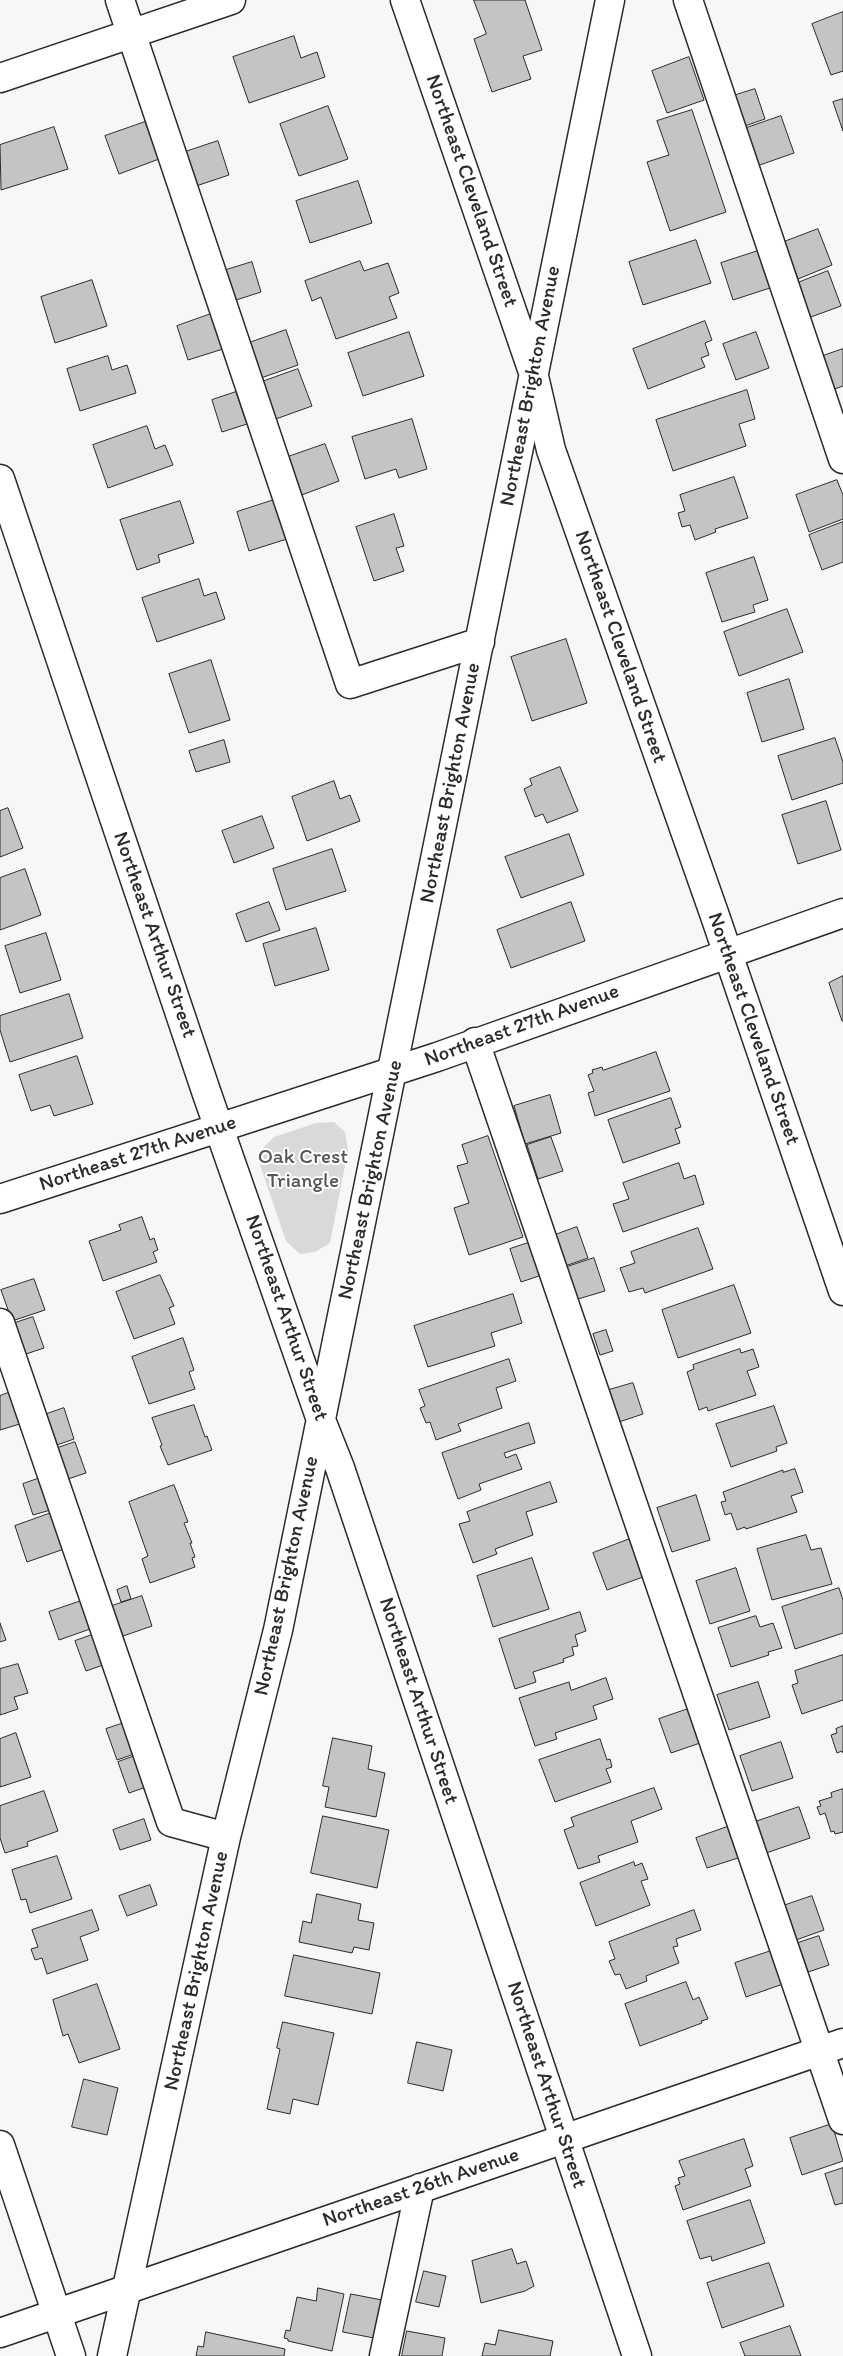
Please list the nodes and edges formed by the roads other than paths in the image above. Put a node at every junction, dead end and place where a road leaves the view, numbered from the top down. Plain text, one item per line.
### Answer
1 (120, 0) edge
2 (231, 0) edge
3 (405, 0) edge
4 (610, 0) edge
5 (688, 0) edge
6 (132, 34) junction
7 (0, 78) edge
8 (533, 372) junction
9 (843, 458) edge
10 (0, 479) edge
11 (480, 642) junction
12 (843, 913) edge
13 (728, 954) junction
14 (475, 1042) junction
15 (393, 1071) junction
16 (219, 1128) junction
17 (0, 1199) edge
18 (843, 1291) edge
19 (0, 1324) edge
20 (321, 1420) junction
21 (226, 1837) junction
22 (831, 2047) edge
23 (843, 2120) edge
24 (564, 2139) junction
25 (0, 2145) edge
26 (420, 2188) junction
27 (128, 2288) junction
28 (58, 2314) junction
29 (0, 2333) edge
30 (71, 2356) edge
31 (112, 2356) edge
32 (384, 2356) edge
33 (637, 2356) edge

1 - 6 street
2 - 6 street
3 - 8 street, Northeast Cleveland Street
4 - 8 street, Northeast Brighton Avenue
5 - 9 street
6 - 7 street
6 - 11 street
8 - 11 street, Northeast Brighton Avenue
8 - 13 street, Northeast Cleveland Street
10 - 16 street, Northeast Arthur Street
11 - 15 street, Northeast Brighton Avenue
12 - 13 street, Northeast 27th Avenue
13 - 14 street, Northeast 27th Avenue
13 - 18 street, Northeast Cleveland Street
14 - 15 street, Northeast 27th Avenue
14 - 22 street
15 - 16 street, Northeast 27th Avenue
15 - 20 street, Northeast Brighton Avenue
16 - 17 street, Northeast 27th Avenue
16 - 20 street, Northeast Arthur Street
19 - 21 street
20 - 21 street, Northeast Brighton Avenue
20 - 24 street, Northeast Arthur Street
21 - 27 street, Northeast Brighton Avenue
22 - 23 street
22 - 24 street, Northeast 26th Avenue
24 - 26 street, Northeast 26th Avenue
24 - 33 street, Northeast Arthur Street
25 - 28 street
26 - 27 street, Northeast 26th Avenue
26 - 32 street
27 - 28 street, Northeast 26th Avenue
27 - 31 street, Northeast Brighton Avenue
28 - 29 street, Northeast 26th Avenue
28 - 30 street

